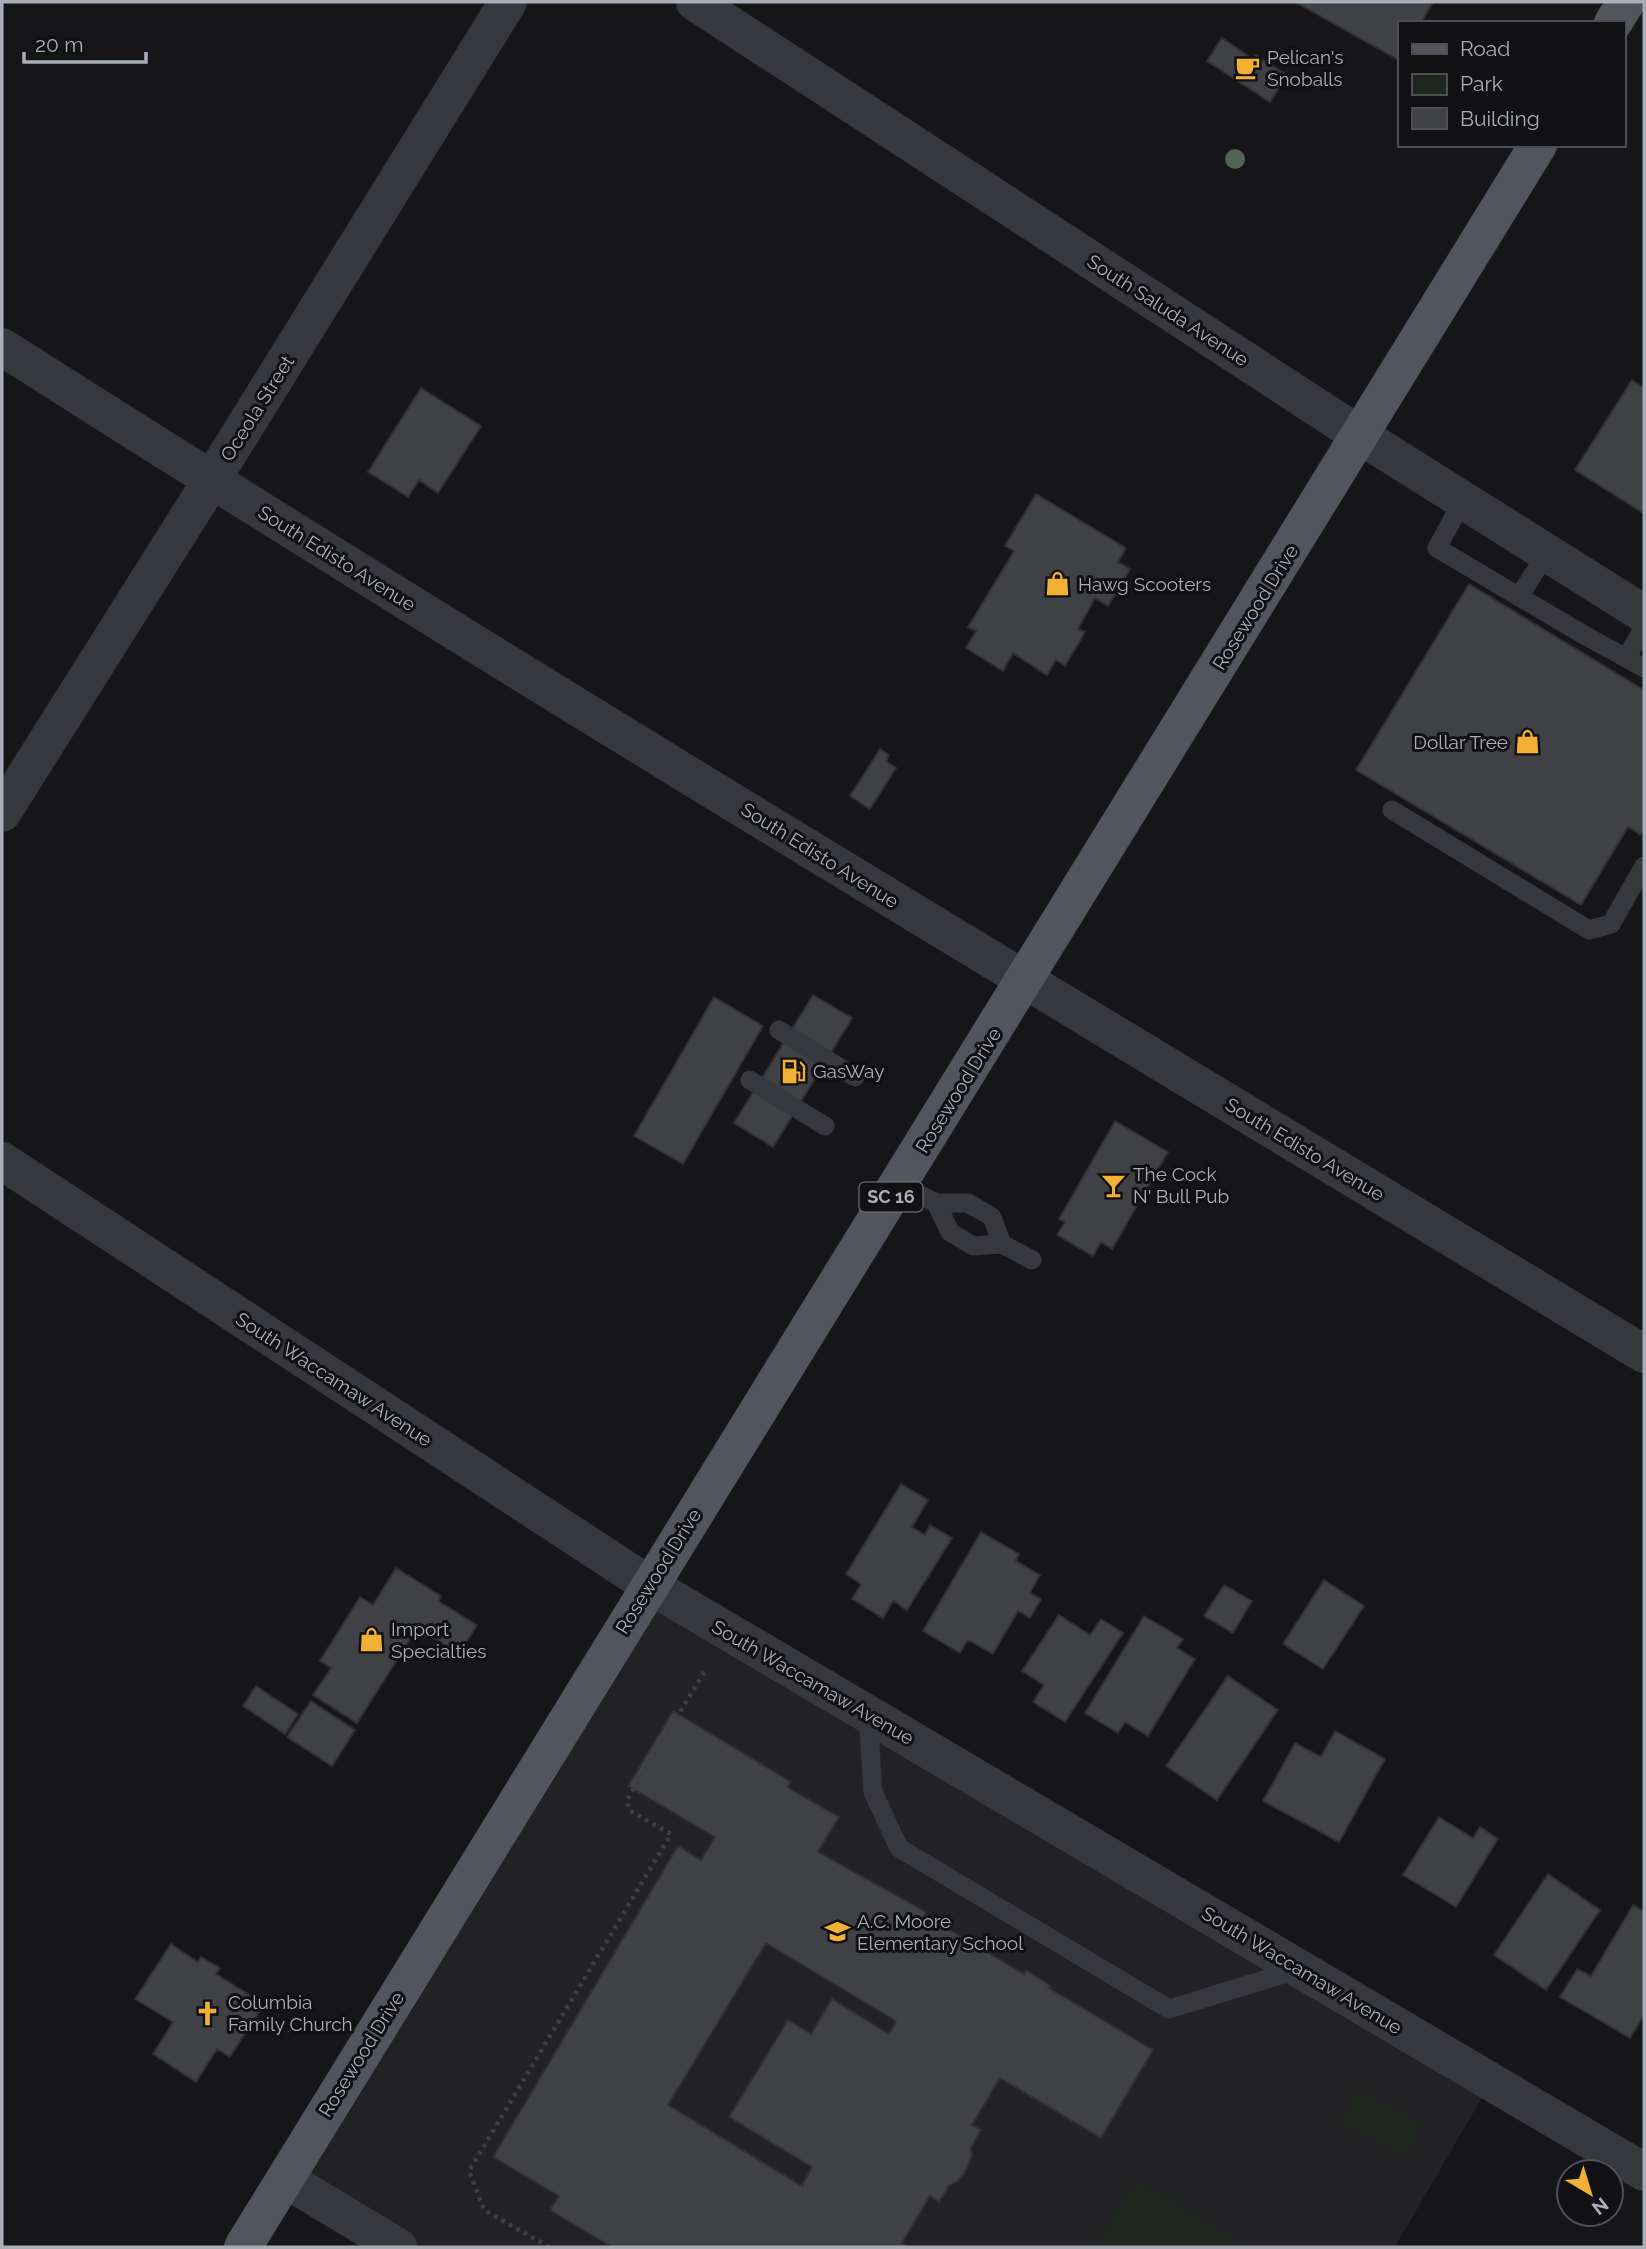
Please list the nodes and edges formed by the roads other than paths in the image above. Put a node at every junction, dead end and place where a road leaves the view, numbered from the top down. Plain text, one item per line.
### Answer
1 (508, 2) edge
2 (695, 2) edge
3 (1626, 2) edge
4 (1614, 21) edge
5 (1537, 147) edge
6 (2, 347) edge
7 (1361, 436) junction
8 (211, 481) junction
9 (1463, 500) junction
10 (1547, 553) junction
11 (1519, 597) junction
12 (1644, 614) edge
13 (1644, 628) edge
14 (1626, 658) junction
15 (1644, 668) edge
16 (1392, 810) dead end
17 (2, 813) edge
18 (1644, 866) edge
19 (1025, 981) junction
20 (779, 1030) dead end
21 (855, 1077) dead end
22 (750, 1080) dead end
23 (825, 1126) dead end
24 (2, 1161) edge
25 (899, 1184) junction
26 (936, 1203) junction
27 (1002, 1244) junction
28 (1031, 1260) dead end
29 (1644, 1354) edge
30 (649, 1585) junction
31 (868, 1714) junction
32 (1301, 1969) junction
33 (1644, 2172) edge
34 (285, 2179) junction
35 (243, 2247) edge
36 (398, 2247) edge

1 - 8 street, Oceola Street
2 - 7 street, South Saluda Avenue
3 - 4 main road
5 - 7 main road, Rosewood Drive / SC 16
6 - 8 street, South Edisto Avenue
7 - 9 street, South Saluda Avenue
7 - 19 main road, Rosewood Drive / SC 16
8 - 17 street, Oceola Street
8 - 19 street, South Edisto Avenue
9 - 10 street, South Saluda Avenue
9 - 11 lane
10 - 11 lane
10 - 12 street, South Saluda Avenue
11 - 14 lane
13 - 14 lane
14 - 15 lane
16 - 18 lane
19 - 25 main road, Rosewood Drive / SC 16
19 - 29 street, South Edisto Avenue
20 - 21 lane
22 - 23 lane
24 - 30 street, South Waccamaw Avenue
25 - 26 lane
25 - 30 main road, Rosewood Drive / SC 16
26 - 27 lane
26 - 27 lane
27 - 28 lane
30 - 31 street, South Waccamaw Avenue
30 - 34 main road, Rosewood Drive / SC 16
31 - 32 street, South Waccamaw Avenue
31 - 32 lane
32 - 33 street, South Waccamaw Avenue
34 - 35 main road, Rosewood Drive / SC 16
34 - 36 street

